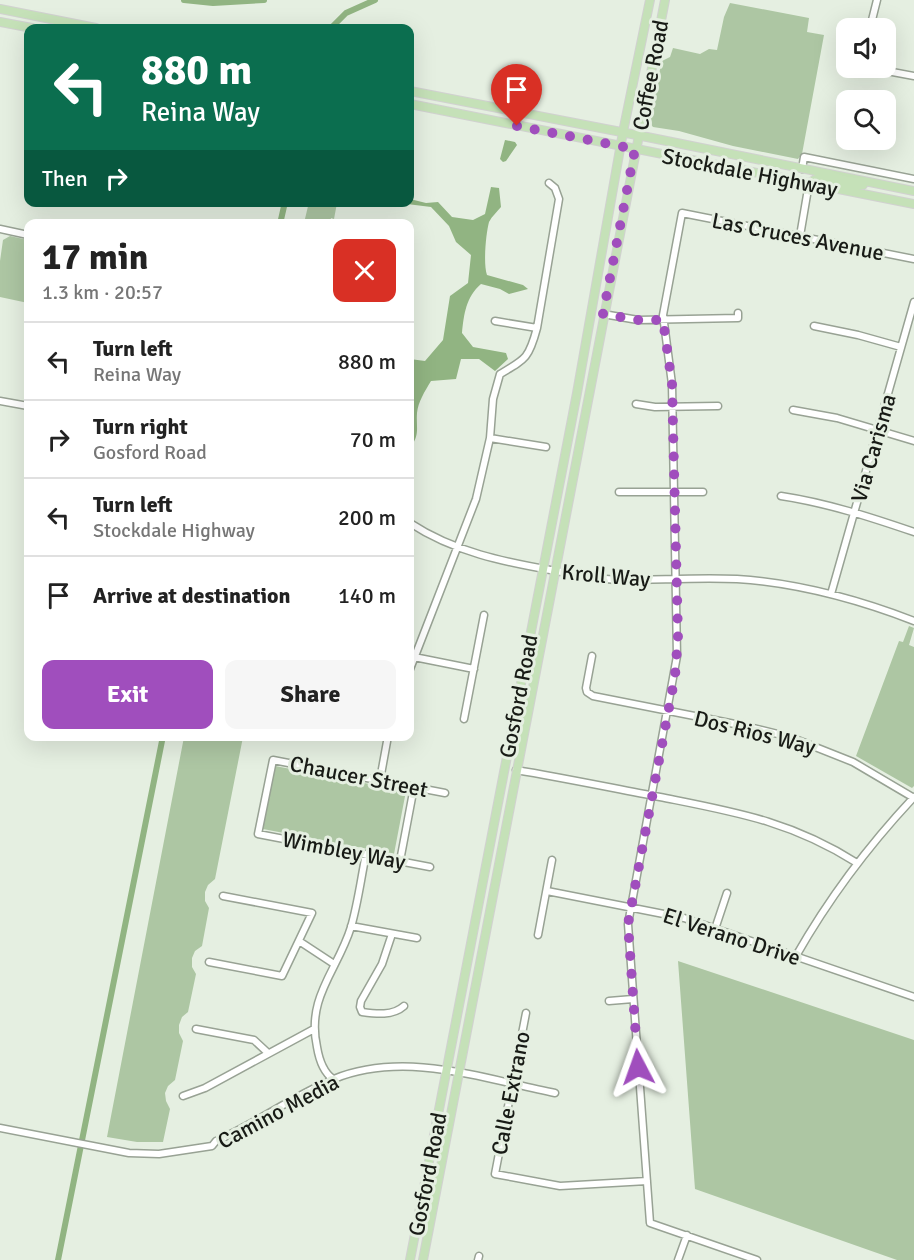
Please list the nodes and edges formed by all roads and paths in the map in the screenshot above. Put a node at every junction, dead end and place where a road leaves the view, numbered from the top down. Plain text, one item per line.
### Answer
1 (650, 0) edge
2 (664, 0) edge
3 (877, 0) edge
4 (0, 9) edge
5 (872, 18) edge
6 (0, 22) edge
7 (76, 24) edge
8 (24, 26) edge
9 (896, 73) edge
10 (914, 76) edge
11 (414, 92) edge
12 (414, 105) edge
13 (623, 132) junction
14 (638, 135) junction
15 (620, 147) junction
16 (635, 149) junction
17 (802, 169) junction
18 (914, 179) edge
19 (549, 183) dead end
20 (809, 183) junction
21 (880, 185) junction
22 (914, 191) edge
23 (914, 204) edge
24 (0, 230) edge
25 (24, 234) edge
26 (800, 236) junction
27 (914, 259) edge
28 (914, 302) edge
29 (738, 313) dead end
30 (603, 314) junction
31 (663, 320) junction
32 (495, 321) dead end
33 (814, 326) dead end
34 (537, 328) junction
35 (901, 347) junction
36 (0, 400) edge
37 (636, 404) dead end
38 (24, 405) edge
39 (718, 406) dead end
40 (673, 407) junction
41 (793, 410) dead end
42 (878, 429) junction
43 (490, 438) junction
44 (914, 441) edge
45 (546, 447) dead end
46 (619, 492) dead end
47 (704, 492) dead end
48 (675, 493) junction
49 (781, 496) dead end
50 (855, 512) junction
51 (414, 525) edge
52 (914, 532) edge
53 (457, 548) junction
54 (543, 569) junction
55 (554, 571) junction
56 (677, 579) junction
57 (831, 594) junction
58 (484, 615) dead end
59 (914, 621) edge
60 (592, 656) dead end
61 (414, 657) joint
62 (474, 669) junction
63 (669, 711) junction
64 (464, 719) dead end
65 (387, 741) edge
66 (516, 770) junction
67 (380, 780) junction
68 (414, 787) junction
69 (445, 793) dead end
70 (652, 795) junction
71 (914, 797) edge
72 (258, 834) joint
73 (366, 854) junction
74 (552, 860) dead end
75 (400, 861) junction
76 (857, 863) junction
77 (430, 867) dead end
78 (547, 891) junction
79 (727, 893) dead end
80 (222, 896) dead end
81 (631, 907) junction
82 (351, 926) junction
83 (715, 929) junction
84 (393, 934) junction
85 (538, 936) dead end
86 (417, 938) dead end
87 (299, 941) junction
88 (796, 956) junction
89 (209, 962) dead end
90 (334, 964) junction
91 (914, 997) edge
92 (633, 999) junction
93 (609, 1001) dead end
94 (404, 1006) dead end
95 (526, 1013) dead end
96 (196, 1029) dead end
97 (314, 1029) junction
98 (268, 1053) junction
99 (446, 1071) junction
100 (457, 1073) junction
101 (333, 1079) junction
102 (512, 1084) junction
103 (555, 1093) dead end
104 (183, 1096) dead end
105 (0, 1128) edge
106 (647, 1181) junction
107 (687, 1235) junction
108 (410, 1260) edge
109 (423, 1260) edge
110 (678, 1260) edge
111 (758, 1260) edge

1 - 13 main road, Coffee Road
2 - 14 main road, Coffee Road
3 - 5 street
4 - 7 main road
6 - 8 main road
9 - 10 street
11 - 13 main road, Stockdale Highway
12 - 15 main road, Stockdale Highway
13 - 14 main road, Stockdale Highway
13 - 15 main road, Gosford Road
14 - 16 main road, Coffee Road
14 - 17 main road, Stockdale Highway
15 - 16 main road, Stockdale Highway
15 - 54 main road, Gosford Road
16 - 20 main road, Stockdale Highway
16 - 30 main road, Gosford Road
17 - 18 street
17 - 21 main road, Stockdale Highway
19 - 34 street
20 - 21 main road
20 - 23 main road, Stockdale Highway
20 - 26 street
21 - 22 main road, Stockdale Highway
24 - 25 street
26 - 27 street, Las Cruces Avenue
26 - 31 street, Las Cruces Avenue
28 - 35 street, Via Carisma
29 - 31 street
30 - 31 street
30 - 55 main road, Gosford Road
31 - 40 street
32 - 34 street
33 - 35 street
34 - 43 street
35 - 42 street, Via Carisma
36 - 38 street
37 - 40 street
39 - 40 street
40 - 48 street
41 - 42 street
42 - 44 street
42 - 50 street, Via Carisma
43 - 45 street
43 - 53 street
46 - 48 street
47 - 48 street
48 - 56 street
49 - 50 street
50 - 52 street
50 - 57 street, Via Carisma
51 - 53 street, Kroll Way
53 - 54 street, Kroll Way
53 - 61 street
54 - 55 street, Kroll Way
54 - 99 main road, Gosford Road
55 - 56 street, Kroll Way
55 - 66 main road, Gosford Road
56 - 57 street, Kroll Way
56 - 63 street
57 - 59 street, Kroll Way
58 - 62 street
60 - 63 street, Dos Rios Way
61 - 62 street
62 - 64 street
63 - 70 street
63 - 71 street, Dos Rios Way
65 - 67 street
66 - 70 street
66 - 100 main road, Gosford Road
67 - 68 street, Chaucer Street
67 - 72 street, Chaucer Street
68 - 69 street, Chaucer Street
68 - 75 street
70 - 76 street
70 - 81 street
71 - 76 street
72 - 73 street, Wimbley Way
73 - 75 street, Wimbley Way
73 - 82 street
74 - 78 street
75 - 77 street, Wimbley Way
76 - 88 street
78 - 81 street, El Verano Drive
78 - 85 street
79 - 83 street
80 - 87 street
81 - 83 street, El Verano Drive
81 - 92 street
82 - 84 street
82 - 90 street
83 - 88 street, El Verano Drive
84 - 86 street
84 - 94 street
87 - 89 street
87 - 90 street
88 - 91 street, El Verano Drive
90 - 97 street
92 - 93 street
92 - 106 street
95 - 102 street, Calle Extrano
96 - 98 street
97 - 98 street
97 - 101 street
98 - 104 street
99 - 100 street, Camino Media
99 - 101 street, Camino Media
99 - 108 main road, Gosford Road
100 - 102 street, Camino Media
100 - 109 main road, Gosford Road
101 - 105 street, Camino Media
102 - 103 street, Camino Media
102 - 106 street, Calle Extrano
106 - 107 street
107 - 110 street
107 - 111 street

